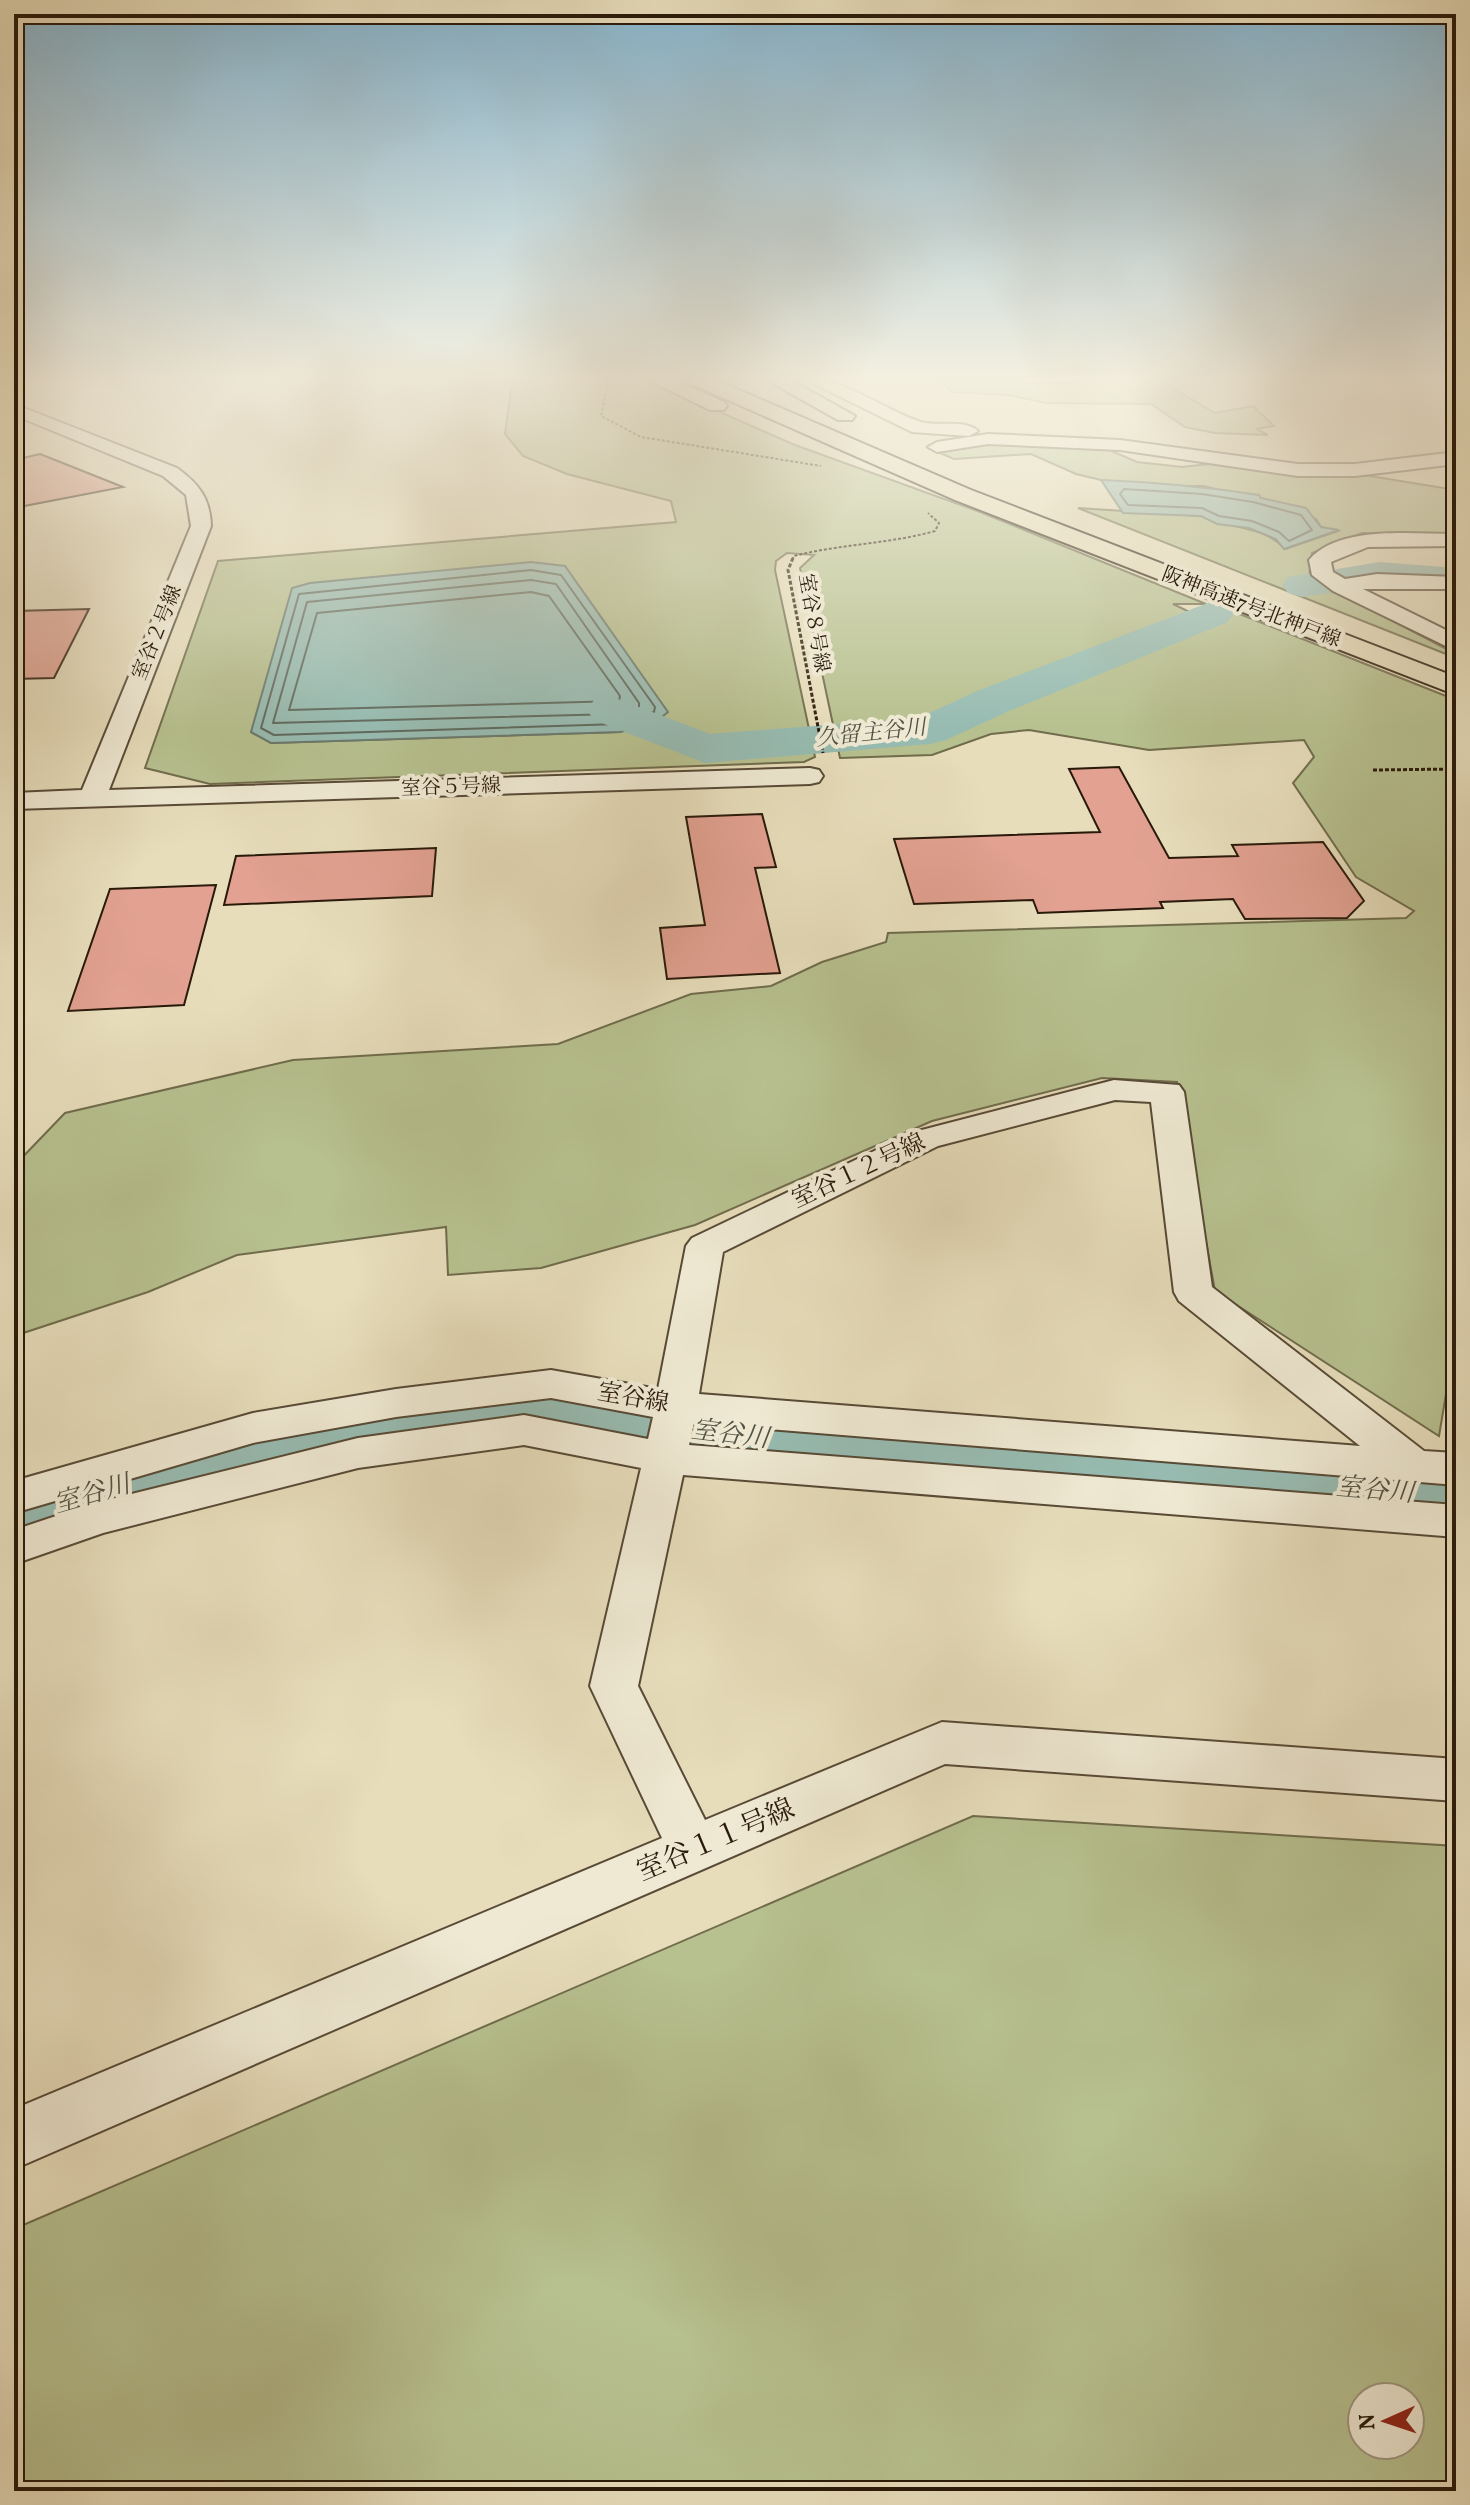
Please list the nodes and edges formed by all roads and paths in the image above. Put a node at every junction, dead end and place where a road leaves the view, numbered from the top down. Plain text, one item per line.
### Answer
1 (196, 495) edge
2 (963, 495) edge
3 (1035, 495) edge
4 (918, 508) dead end
5 (1456, 540) edge
6 (1334, 582) junction
7 (1456, 583) edge
8 (1456, 644) edge
9 (1456, 667) edge
10 (1456, 687) edge
11 (1456, 769) edge
12 (1373, 770) dead end
13 (810, 776) joint
14 (92, 798) junction
15 (14, 801) edge
16 (676, 1407) junction
17 (665, 1458) junction
18 (1435, 1467) edge
19 (14, 1497) edge
20 (1456, 1521) edge
21 (14, 1547) edge
22 (1456, 1780) edge
23 (694, 1851) junction
24 (14, 2139) edge

1 - 14 street, 室谷２号線
2 - 10 highway, 阪神高速7号北神戸線
3 - 9 highway, 阪神高速7号北神戸線
4 - 13 path, 室谷８号線
5 - 6 street
6 - 7 street
6 - 8 street
11 - 12 path
13 - 14 street, 室谷５号線
14 - 15 street
16 - 17 street, 室谷１２号線
16 - 18 street, 室谷線
16 - 18 street, 室谷１２号線
16 - 19 street, 室谷線
17 - 20 street
17 - 21 street
17 - 23 street, 室谷１２号線
22 - 23 street, 室谷１１号線
23 - 24 street, 室谷１１号線

